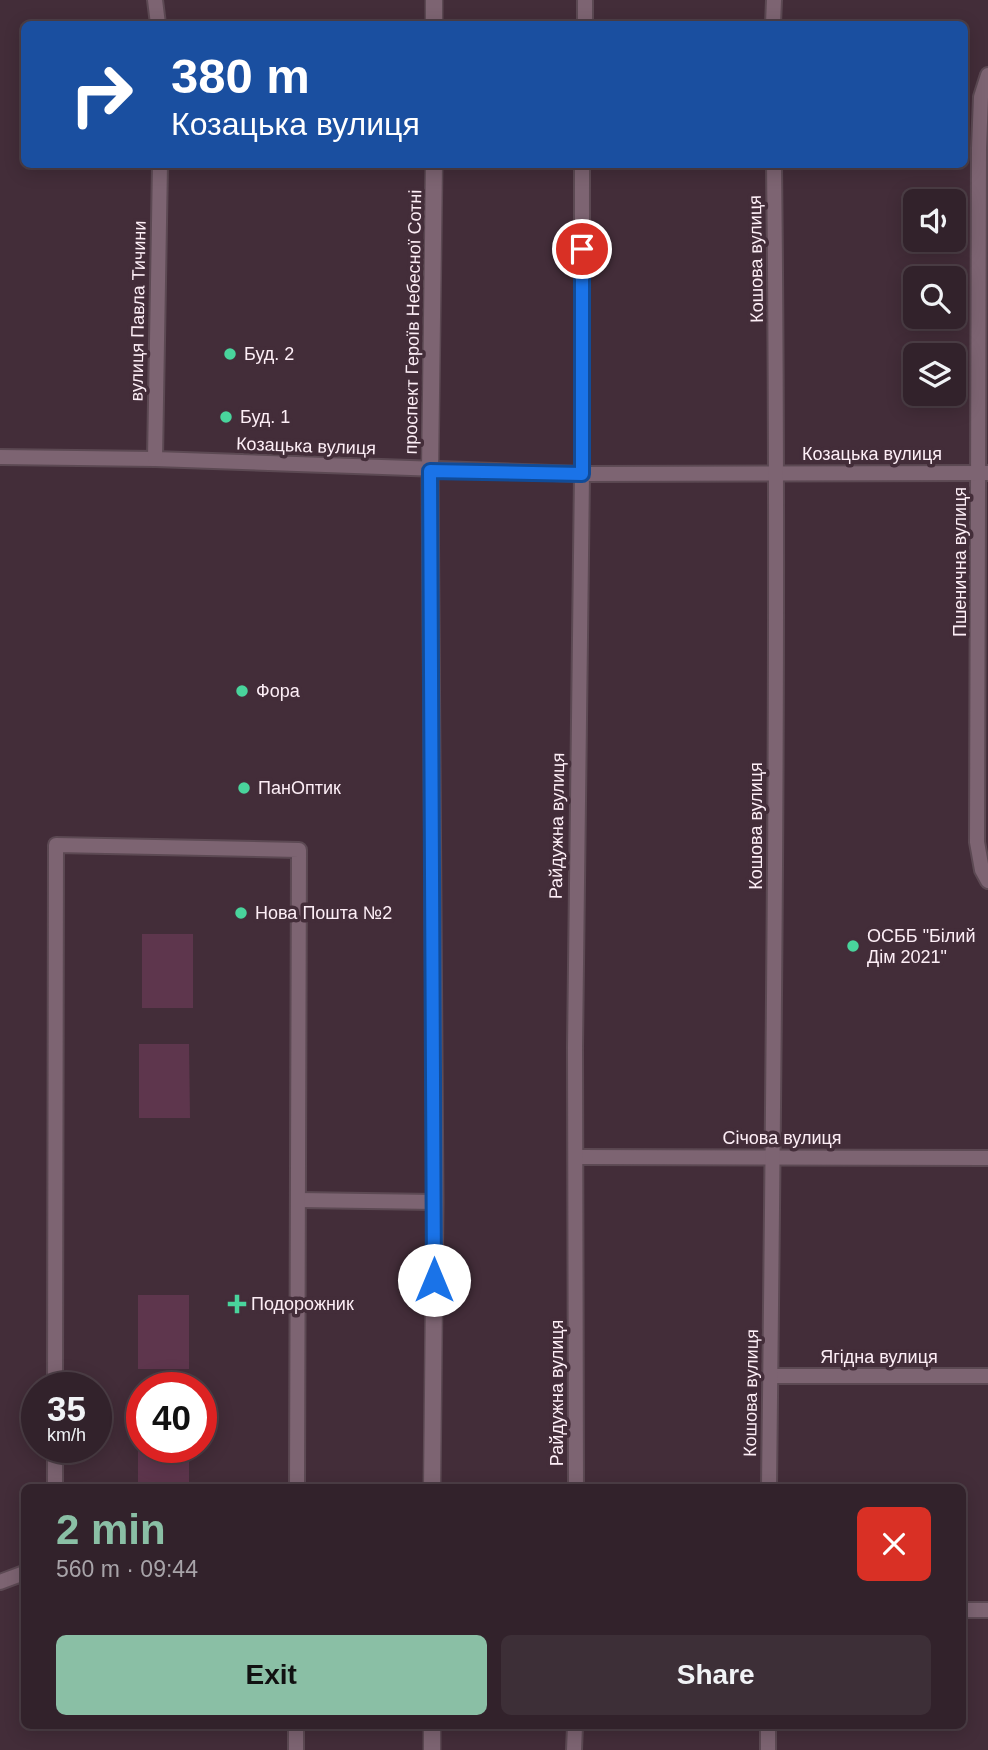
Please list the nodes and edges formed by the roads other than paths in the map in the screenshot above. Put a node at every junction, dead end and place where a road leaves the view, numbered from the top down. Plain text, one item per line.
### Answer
1 (155, 0) edge
2 (434, 0) edge
3 (585, 0) edge
4 (774, 0) edge
5 (158, 21) edge
6 (434, 21) edge
7 (585, 21) edge
8 (773, 21) edge
9 (988, 75) edge
10 (160, 168) edge
11 (434, 168) edge
12 (582, 168) edge
13 (774, 168) edge
14 (0, 457) edge
15 (155, 459) junction
16 (294, 464) junction
17 (430, 471) junction
18 (983, 473) edge
19 (582, 474) junction
20 (777, 474) junction
21 (294, 481) dead end
22 (988, 881) edge
23 (577, 1157) junction
24 (772, 1157) junction
25 (988, 1158) edge
26 (299, 1200) junction
27 (435, 1202) junction
28 (55, 1372) edge
29 (770, 1376) junction
30 (988, 1376) edge
31 (55, 1463) edge
32 (55, 1484) edge
33 (297, 1484) edge
34 (432, 1484) edge
35 (576, 1484) edge
36 (769, 1484) edge
37 (21, 1574) edge
38 (0, 1582) edge
39 (966, 1610) edge
40 (988, 1610) edge
41 (296, 1729) edge
42 (432, 1729) edge
43 (575, 1729) edge
44 (768, 1729) edge
45 (296, 1750) edge
46 (432, 1750) edge
47 (575, 1750) edge
48 (768, 1750) edge

1 - 5 street
2 - 6 street
3 - 7 street
4 - 8 street
9 - 18 street, Пшенична вулиця
10 - 15 street, вулиця Павла Тичини
11 - 17 street, проспект Героїв Небесної Сотні
12 - 19 street, Райдужна вулиця
13 - 20 street, Кошова вулиця
14 - 15 street, Козацька вулиця
15 - 16 street, Козацька вулиця
16 - 17 street, Козацька вулиця
16 - 21 street
17 - 19 street, Козацька вулиця
17 - 27 street, проспект Героїв Небесної Сотні
18 - 20 street, Козацька вулиця
18 - 22 street, Пшенична вулиця
19 - 20 street, Козацька вулиця
19 - 23 street, Райдужна вулиця
20 - 24 street, Кошова вулиця
23 - 24 street, Січова вулиця
23 - 35 street, Райдужна вулиця
24 - 25 street, Січова вулиця
24 - 29 street, Кошова вулиця
26 - 27 street
26 - 28 street
26 - 33 street
27 - 34 street, проспект Героїв Небесної Сотні
29 - 30 street, Ягідна вулиця
29 - 36 street, Кошова вулиця
31 - 32 street
37 - 38 street
39 - 40 street
41 - 45 street
42 - 46 street
43 - 47 street
44 - 48 street

